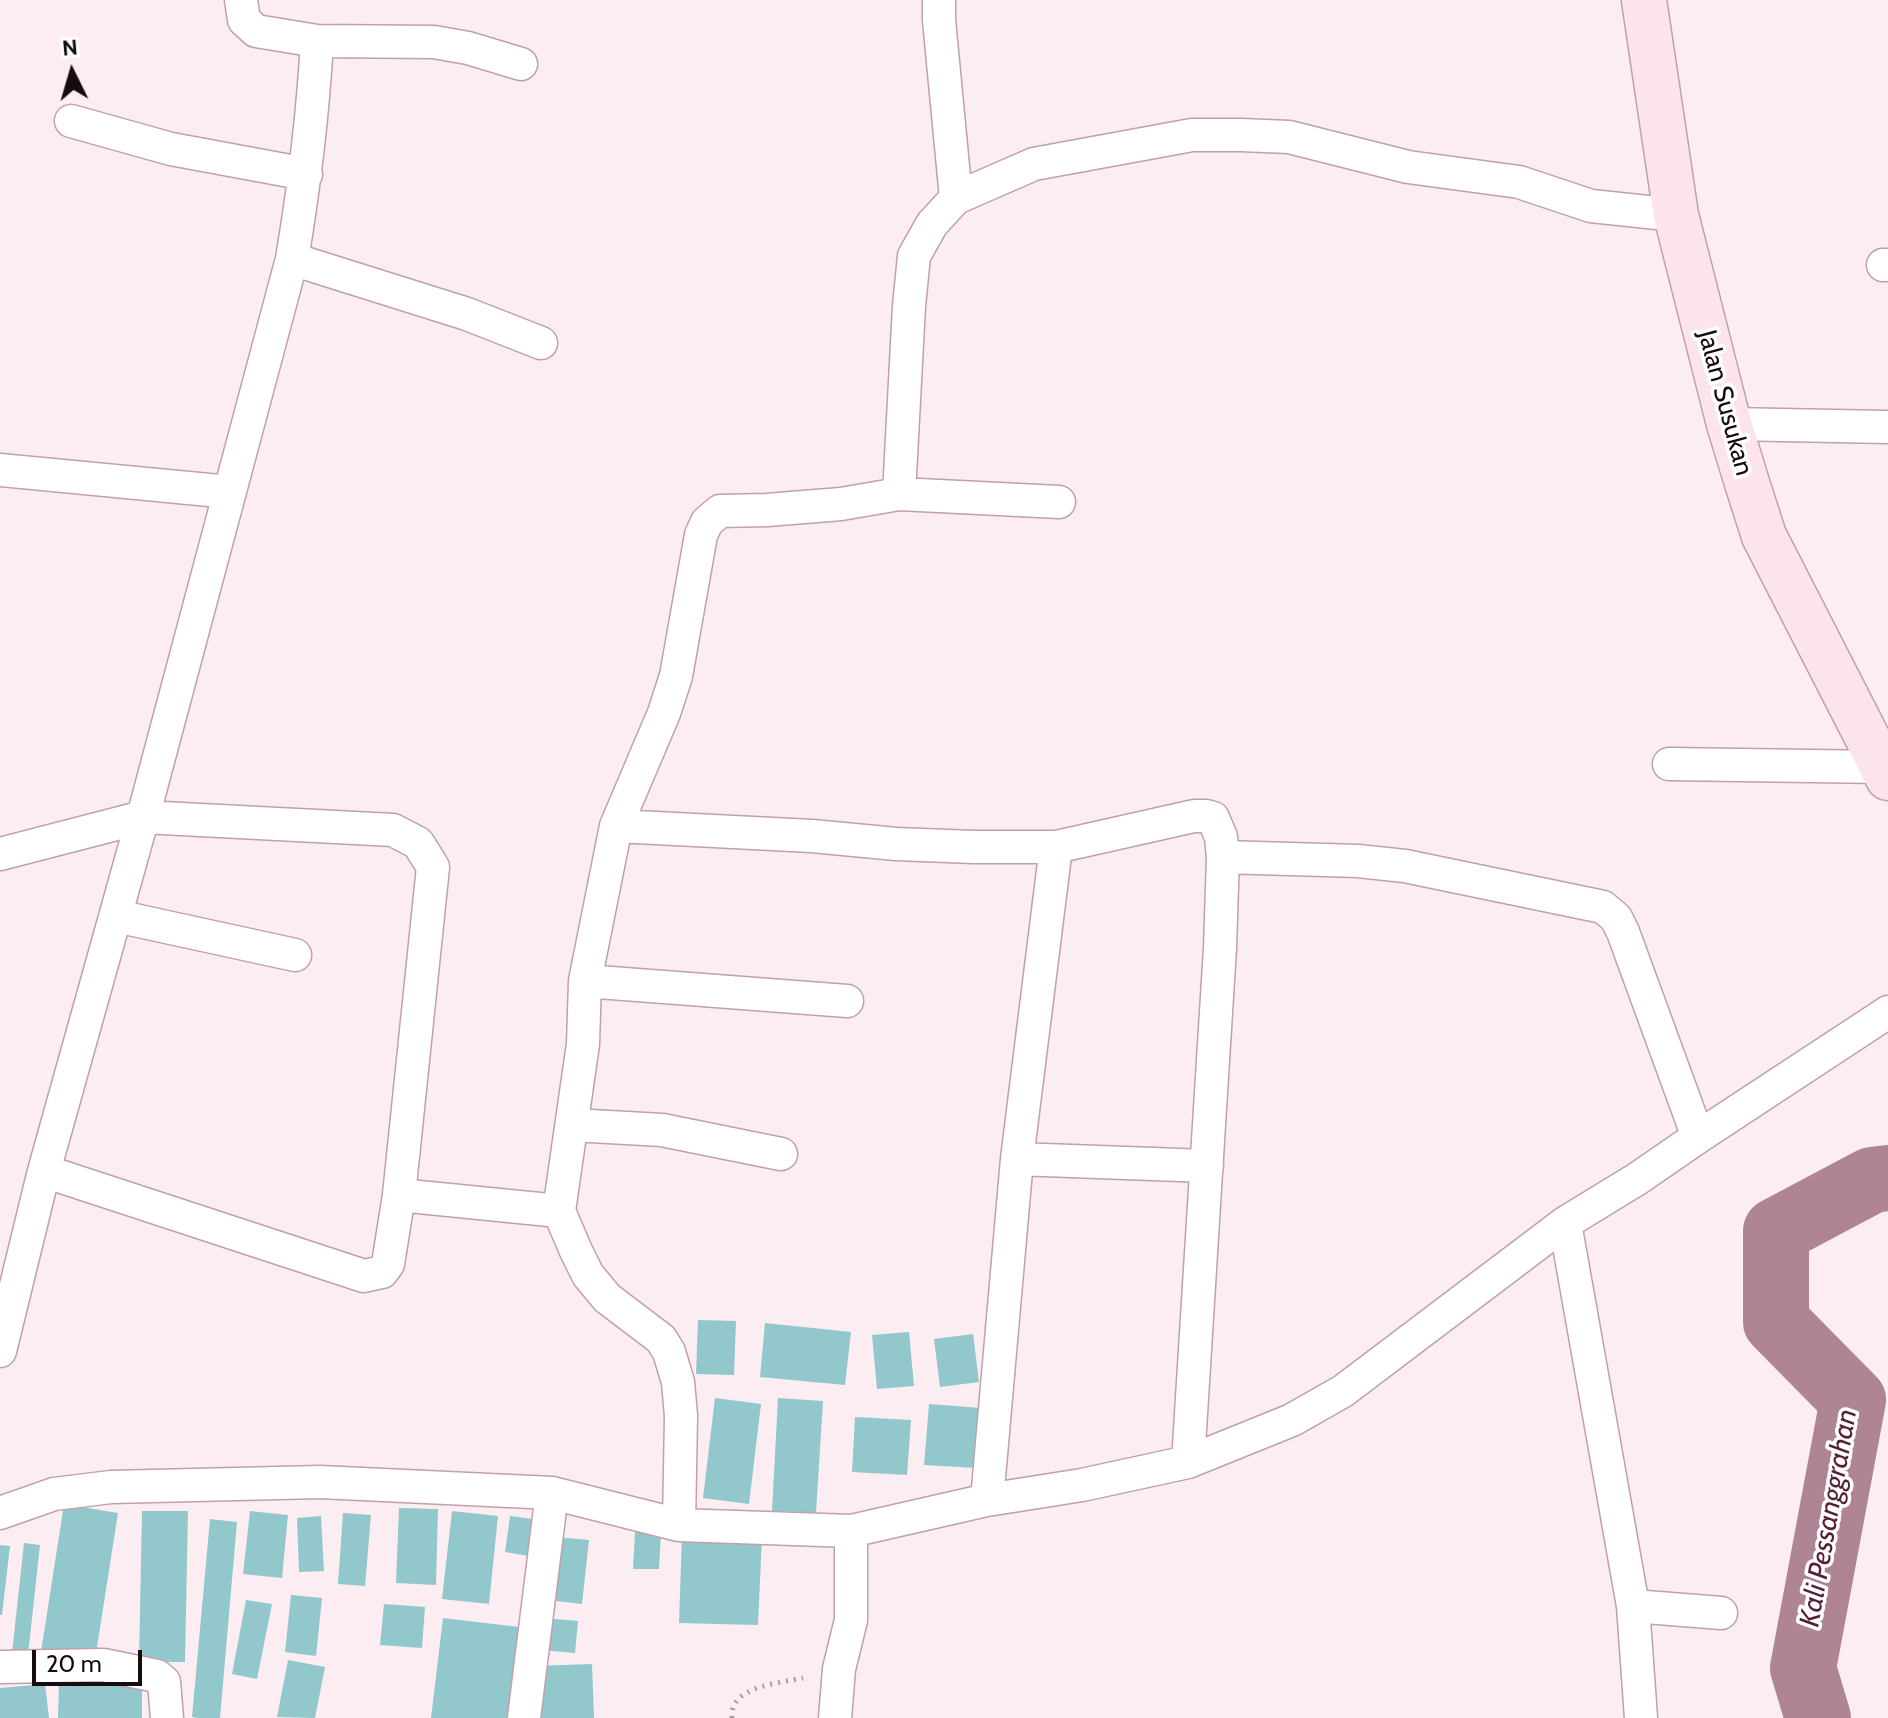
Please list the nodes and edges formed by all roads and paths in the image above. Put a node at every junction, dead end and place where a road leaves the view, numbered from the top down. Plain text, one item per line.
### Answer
1 (241, 0) edge
2 (939, 0) edge
3 (1644, 0) edge
4 (317, 41) junction
5 (521, 64) dead end
6 (71, 121) dead end
7 (306, 174) junction
8 (956, 198) junction
9 (1676, 215) junction
10 (292, 259) junction
11 (541, 343) dead end
12 (1729, 424) junction
13 (1888, 427) edge
14 (0, 470) edge
15 (230, 492) junction
16 (899, 494) junction
17 (1059, 502) dead end
18 (1669, 764) dead end
19 (1886, 772) edge
20 (143, 817) junction
21 (616, 826) junction
22 (1056, 847) junction
23 (0, 854) edge
24 (1223, 857) junction
25 (116, 916) junction
26 (295, 955) dead end
27 (585, 981) junction
28 (847, 1001) dead end
29 (1888, 1012) edge
30 (573, 1125) junction
31 (1698, 1137) junction
32 (781, 1154) dead end
33 (1017, 1159) junction
34 (1207, 1166) junction
35 (44, 1171) junction
36 (399, 1195) junction
37 (559, 1211) junction
38 (1565, 1223) junction
39 (0, 1351) edge
40 (1188, 1462) junction
41 (552, 1493) junction
42 (987, 1500) junction
43 (0, 1513) edge
44 (679, 1525) junction
45 (851, 1531) junction
46 (1633, 1606) junction
47 (1721, 1613) dead end
48 (0, 1667) edge
49 (839, 1669) junction
50 (167, 1718) edge
51 (524, 1718) edge
52 (732, 1718) edge
53 (835, 1718) edge
54 (1641, 1718) edge

1 - 4 street
2 - 8 street
3 - 9 street, Jalan Susukan
4 - 5 street
4 - 7 street
6 - 7 street
7 - 10 street
8 - 9 street
8 - 16 street
9 - 12 street, Jalan Susukan
10 - 11 street
10 - 15 street
12 - 13 street
12 - 19 street, Jalan Susukan
14 - 15 street
15 - 20 street
16 - 17 street
16 - 21 street
18 - 19 street
20 - 23 street
20 - 25 street
20 - 36 street
21 - 22 street
21 - 27 street
22 - 24 street
22 - 33 street
24 - 31 street
24 - 34 street
25 - 26 street
25 - 35 street
27 - 28 street
27 - 30 street
29 - 31 street
30 - 32 street
30 - 37 street
31 - 38 street
33 - 34 street
33 - 42 street
34 - 40 street
35 - 36 street
35 - 39 street
36 - 37 street
37 - 44 street
38 - 40 street
38 - 46 street
40 - 42 street
41 - 43 street
41 - 44 street
41 - 51 street
42 - 45 street
44 - 45 street
45 - 49 street
46 - 47 street
46 - 54 street
48 - 50 street
49 - 52 path
49 - 53 street

